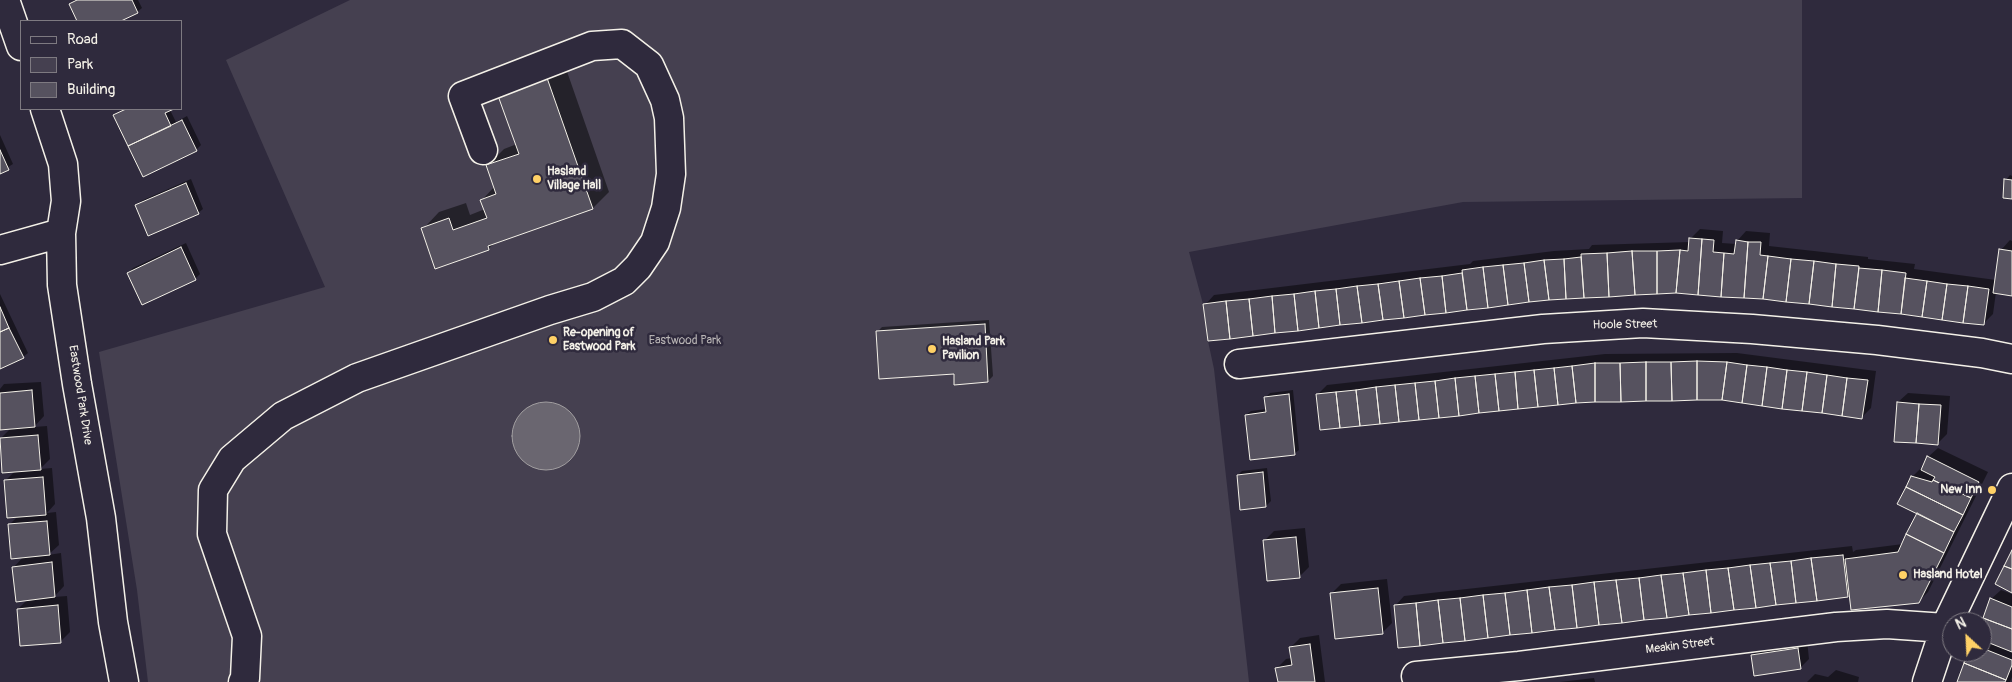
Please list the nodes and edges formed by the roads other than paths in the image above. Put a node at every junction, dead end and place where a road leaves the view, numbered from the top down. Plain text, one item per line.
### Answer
1 (5, 0) edge
2 (20, 43) edge
3 (45, 110) edge
4 (483, 150) dead end
5 (61, 233) junction
6 (0, 250) edge
7 (2012, 360) edge
8 (1239, 364) dead end
9 (2012, 488) edge
10 (1953, 612) edge
11 (1942, 628) edge
12 (1942, 637) edge
13 (1416, 676) dead end
14 (124, 682) edge
15 (243, 682) edge
16 (1927, 682) edge

1 - 2 street
3 - 5 street, Eastwood Park Drive
4 - 15 street
5 - 6 street
5 - 14 street, Eastwood Park Drive
7 - 8 street, Hoole Street
9 - 10 street
11 - 13 street, Meakin Street
12 - 16 street

